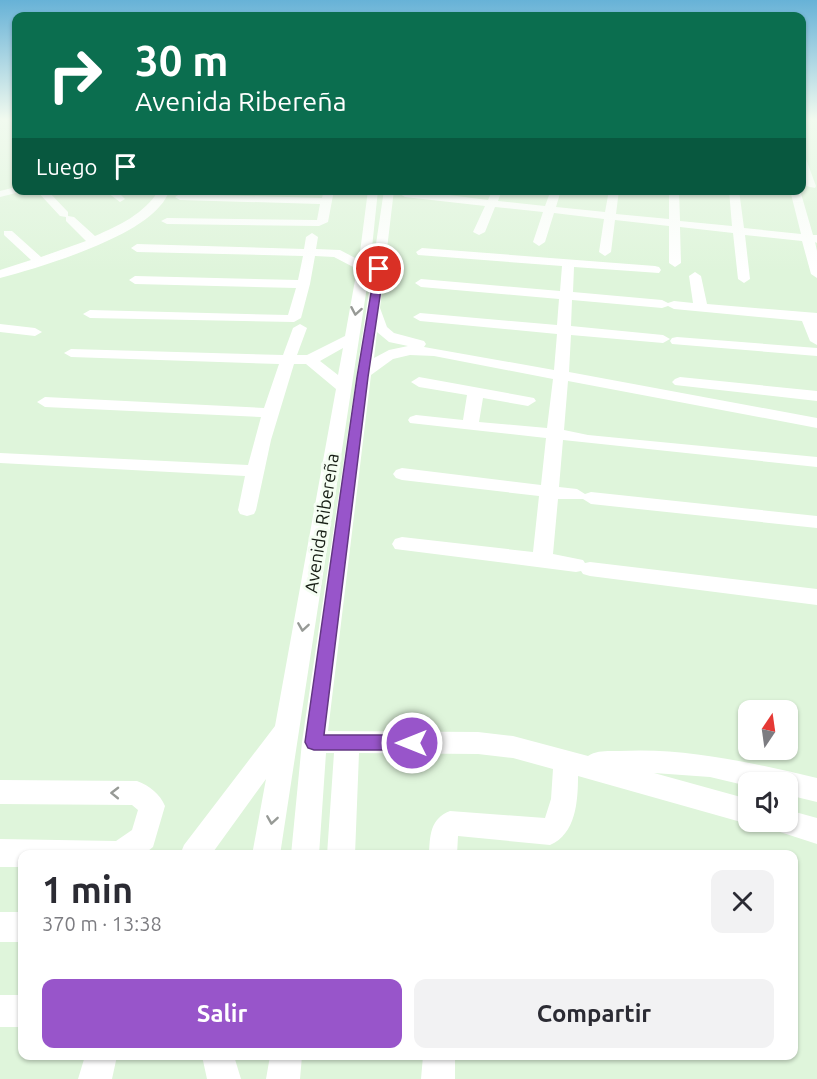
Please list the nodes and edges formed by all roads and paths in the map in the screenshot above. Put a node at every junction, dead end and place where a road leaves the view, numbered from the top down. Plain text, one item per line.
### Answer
1 (806, 172) edge
2 (811, 186) dead end
3 (45, 195) edge
4 (116, 195) edge
5 (161, 195) edge
6 (371, 195) edge
7 (417, 195) edge
8 (444, 195) edge
9 (495, 195) edge
10 (555, 195) edge
11 (613, 195) edge
12 (674, 195) edge
13 (735, 195) edge
14 (797, 195) edge
15 (327, 196) edge
16 (397, 196) edge
17 (180, 197) dead end
18 (120, 199) dead end
19 (492, 202) junction
20 (551, 208) junction
21 (611, 215) junction
22 (167, 221) dead end
23 (675, 225) junction
24 (4, 229) edge
25 (479, 232) dead end
26 (740, 232) junction
27 (312, 237) dead end
28 (812, 238) edge
29 (93, 241) junction
30 (539, 242) dead end
31 (352, 246) junction
32 (137, 248) dead end
33 (309, 252) junction
34 (422, 252) dead end
35 (604, 252) dead end
36 (39, 261) junction
37 (568, 263) junction
38 (675, 263) dead end
39 (364, 267) junction
40 (655, 270) dead end
41 (0, 274) edge
42 (817, 274) edge
43 (695, 276) dead end
44 (744, 279) dead end
45 (135, 280) dead end
46 (421, 283) dead end
47 (304, 284) junction
48 (567, 296) junction
49 (702, 307) junction
50 (374, 310) junction
51 (90, 314) dead end
52 (420, 317) dead end
53 (812, 317) edge
54 (0, 328) edge
55 (300, 328) dead end
56 (563, 330) junction
57 (35, 332) dead end
58 (352, 338) junction
59 (817, 341) edge
60 (393, 345) junction
61 (817, 352) edge
62 (71, 353) dead end
63 (310, 360) junction
64 (287, 361) junction
65 (561, 373) junction
66 (363, 375) junction
67 (419, 382) dead end
68 (680, 382) dead end
69 (343, 387) junction
70 (476, 391) junction
71 (817, 396) edge
72 (528, 400) dead end
73 (45, 402) dead end
74 (272, 413) junction
75 (817, 416) edge
76 (416, 420) dead end
77 (817, 423) edge
78 (470, 426) junction
79 (555, 434) junction
80 (0, 458) edge
81 (817, 462) edge
82 (255, 471) junction
83 (402, 474) dead end
84 (550, 492) junction
85 (247, 510) dead end
86 (817, 522) edge
87 (402, 544) dead end
88 (543, 560) junction
89 (817, 597) edge
90 (286, 729) junction
91 (314, 742) junction
92 (347, 742) junction
93 (573, 762) junction
94 (738, 772) edge
95 (798, 786) edge
96 (817, 790) edge
97 (0, 792) edge
98 (738, 808) edge
99 (798, 825) edge
100 (817, 831) edge
101 (129, 850) edge
102 (198, 850) edge
103 (267, 850) edge
104 (305, 850) edge
105 (341, 850) edge
106 (443, 850) edge
107 (0, 853) edge
108 (18, 853) edge
109 (0, 927) edge
110 (18, 927) edge
111 (0, 1011) edge
112 (18, 1011) edge
113 (100, 1060) edge
114 (219, 1060) edge
115 (233, 1060) edge
116 (285, 1060) edge
117 (439, 1060) edge
118 (95, 1079) edge
119 (224, 1079) edge
120 (230, 1079) edge
121 (283, 1079) edge
122 (438, 1079) edge

1 - 2 street
3 - 29 street
4 - 18 street
5 - 29 street
6 - 31 street, Avenida Ribereña
7 - 16 street
8 - 19 street
9 - 19 street
10 - 20 street
11 - 21 street
12 - 23 street
13 - 26 street
14 - 28 street
15 - 17 street
15 - 22 street
16 - 50 street, Avenida Ribereña
19 - 20 street
19 - 25 street
20 - 21 street
20 - 30 street
21 - 23 street
21 - 35 street
23 - 26 street
23 - 38 street
24 - 36 street
26 - 28 street
26 - 44 street
27 - 33 street
28 - 42 street
29 - 36 street
31 - 33 street
31 - 39 street, Avenida Ribereña
31 - 39 street
32 - 33 street
33 - 47 street
34 - 37 street
36 - 41 street
37 - 40 street
37 - 48 street
39 -> 58 street, Avenida Ribereña
43 - 49 street
45 - 47 street
46 - 48 street
47 - 51 street
48 - 49 street
48 - 56 street
49 - 53 street
50 - 60 street
50 - 66 street, Avenida Ribereña
52 - 56 street
53 - 59 street
54 - 57 street
55 - 64 street
56 - 61 street
56 - 65 street
58 - 63 street
58 - 69 street, Avenida Ribereña
60 - 65 street
60 - 66 street
62 - 64 street
63 - 64 street
63 - 69 street
64 - 74 street
65 - 75 street
65 - 77 street
65 - 79 street
66 - 91 street, Avenida Ribereña
67 - 70 street
68 - 71 street
69 -> 90 street, Avenida Ribereña
70 - 72 street
70 - 78 street
73 - 74 street
74 - 82 street
76 - 78 street
78 - 79 street
79 - 81 street
79 - 84 street
80 - 82 street
82 - 85 street
83 - 84 street
84 - 86 street
84 - 88 street
87 - 88 street
88 - 89 street
90 - 102 street
90 -> 103 street, Avenida Ribereña
91 - 92 street
91 - 104 street, Avenida Ribereña
92 - 93 street
92 - 105 street
93 - 94 street
93 - 98 street
93 - 106 street
95 - 96 street
101 -> 97 street
99 - 100 street
107 - 108 street
109 - 110 street
111 - 112 street
113 - 118 street
114 - 119 street
115 - 120 street
116 - 121 street
117 - 122 street

